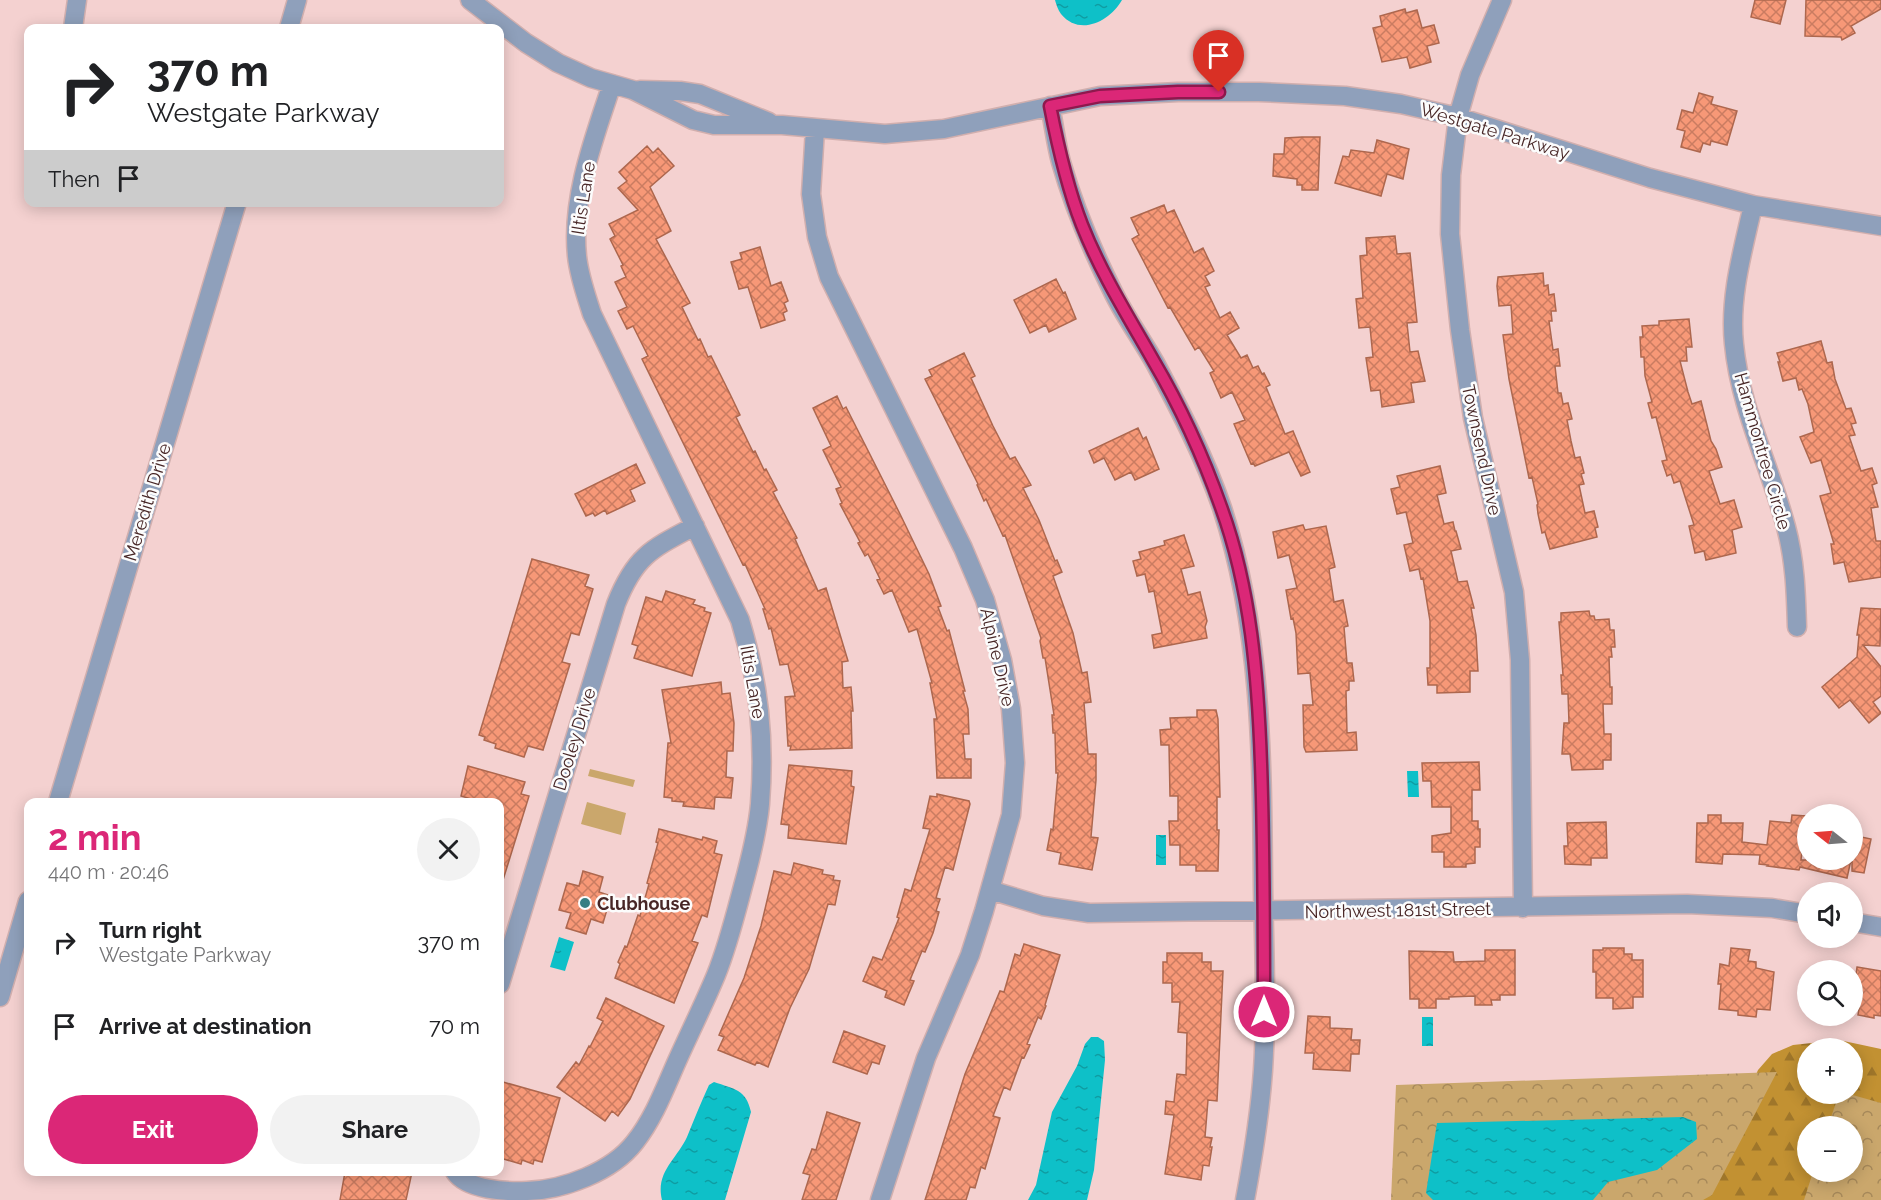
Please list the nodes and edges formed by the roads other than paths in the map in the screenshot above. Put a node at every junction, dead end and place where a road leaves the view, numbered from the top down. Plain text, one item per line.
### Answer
1 (77, 0) edge
2 (297, 0) edge
3 (470, 0) edge
4 (1502, 0) edge
5 (74, 24) edge
6 (290, 24) edge
7 (501, 24) edge
8 (504, 26) edge
9 (612, 84) junction
10 (633, 90) junction
11 (1050, 106) junction
12 (1458, 117) junction
13 (782, 125) junction
14 (815, 129) junction
15 (1754, 205) junction
16 (236, 207) edge
17 (1881, 226) edge
18 (695, 526) junction
19 (1797, 627) dead end
20 (59, 798) edge
21 (990, 890) junction
22 (1523, 908) junction
23 (1264, 911) junction
24 (1797, 912) edge
25 (24, 915) edge
26 (1863, 924) edge
27 (1881, 927) edge
28 (504, 971) edge
29 (0, 997) edge
30 (460, 1176) edge
31 (494, 1195) edge
32 (879, 1200) edge
33 (1245, 1200) edge

1 - 5 street
2 - 6 street
3 - 7 street, Westgate Parkway
4 - 12 street, Townsend Drive
8 - 9 street, Westgate Parkway
9 - 10 street, Westgate Parkway
9 - 18 street, Iltis Lane
10 - 13 street, Westgate Parkway
10 - 13 street, Westgate Parkway
11 - 12 street, Westgate Parkway
11 - 14 street, Westgate Parkway
11 - 23 street
12 - 15 street, Westgate Parkway
12 - 22 street, Townsend Drive
13 - 14 street, Westgate Parkway
14 - 21 street, Alpine Drive
15 - 17 street, Westgate Parkway
15 - 19 street, Hammontree Circle
16 - 20 street, Meredith Drive
18 - 28 street, Dooley Drive
18 - 31 street, Iltis Lane
21 - 23 street, Northwest 181st Street
21 - 32 street, Alpine Drive
22 - 23 street, Northwest 181st Street
22 - 24 street, Northwest 181st Street
23 - 33 street
25 - 29 street
26 - 27 street
30 - 31 street

